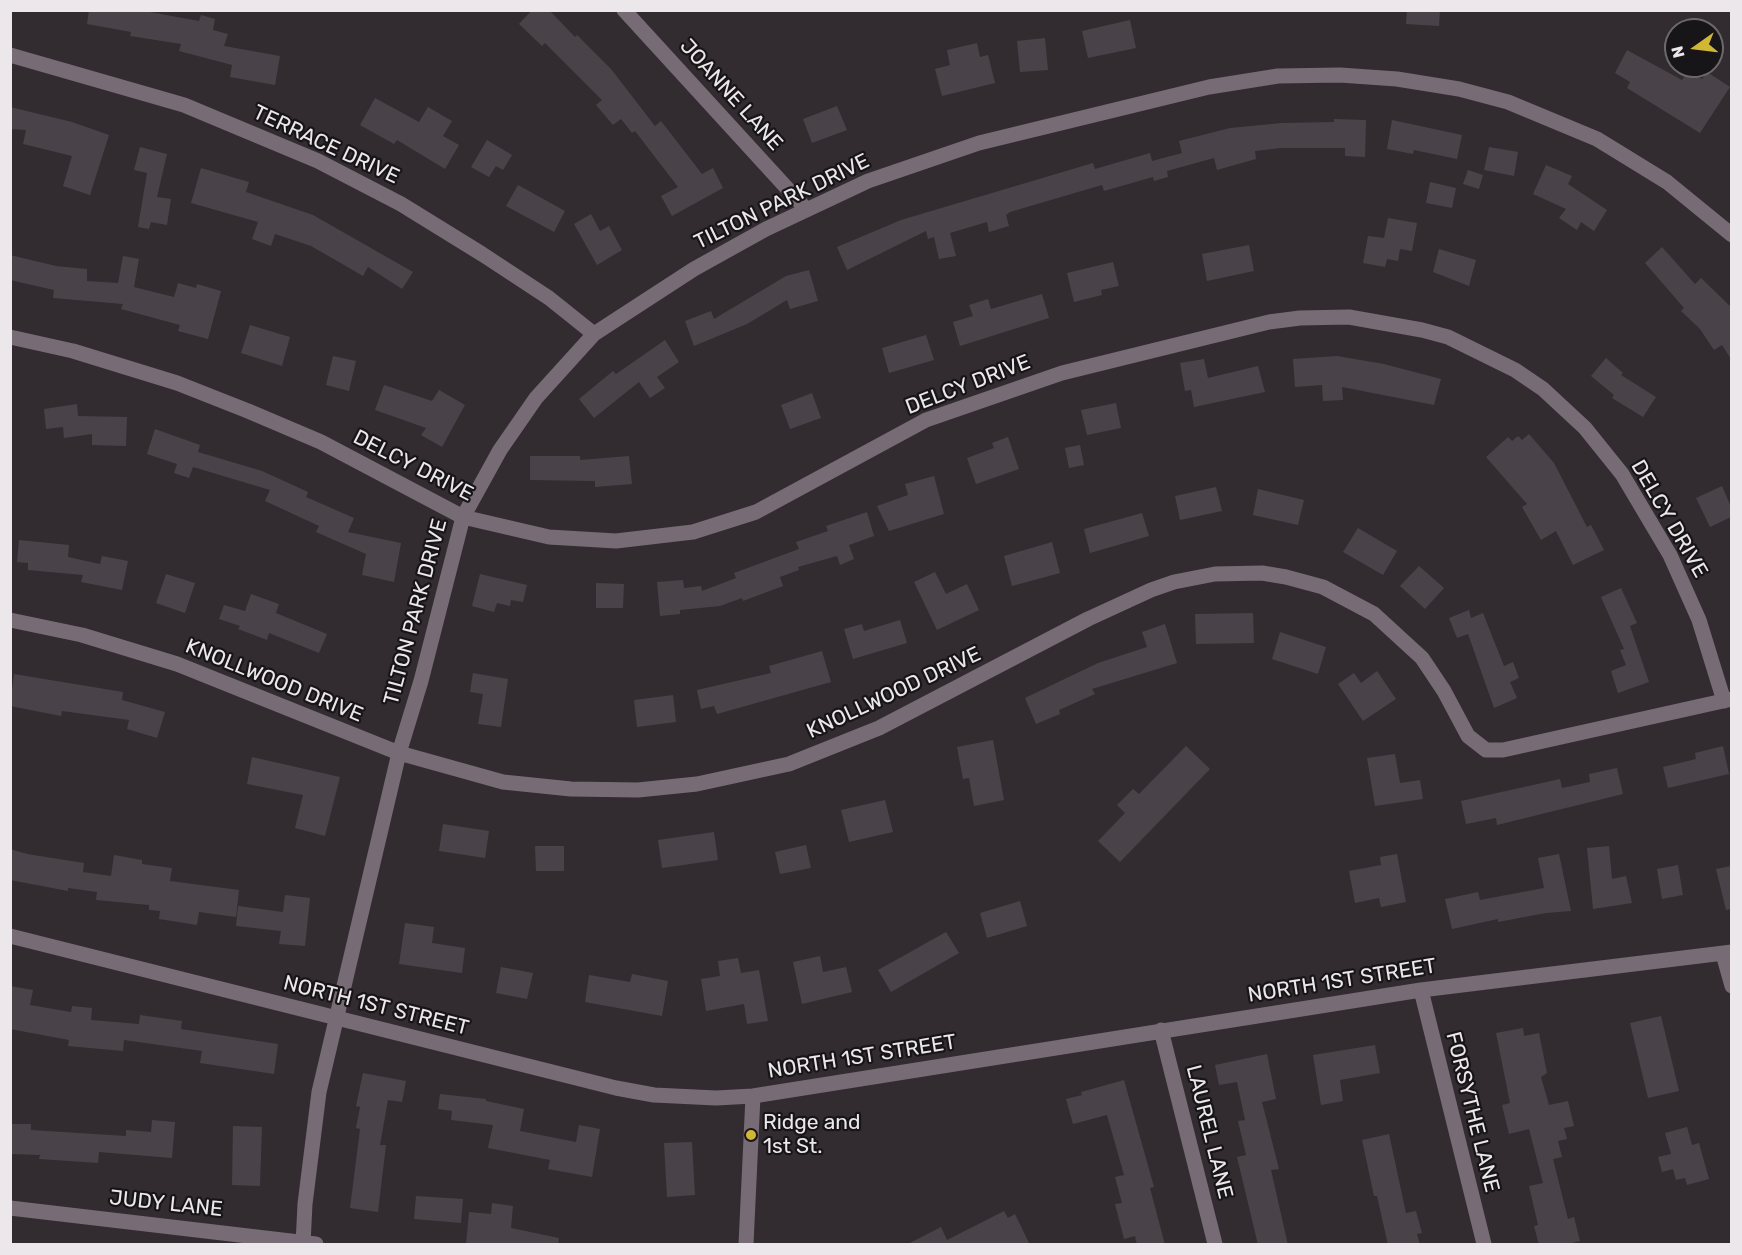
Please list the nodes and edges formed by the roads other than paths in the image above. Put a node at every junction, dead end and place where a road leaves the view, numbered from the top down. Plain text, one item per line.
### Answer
1 (624, 10) edge
2 (10, 55) edge
3 (806, 209) junction
4 (1731, 235) edge
5 (594, 334) junction
6 (10, 338) edge
7 (463, 517) junction
8 (10, 620) edge
9 (1728, 700) edge
10 (399, 753) junction
11 (10, 936) edge
12 (1727, 953) edge
13 (1731, 986) edge
14 (1421, 990) junction
15 (337, 1017) junction
16 (1161, 1030) junction
17 (753, 1096) junction
18 (10, 1208) edge
19 (307, 1243) edge
20 (746, 1245) edge
21 (1215, 1245) edge
22 (1484, 1245) edge

1 - 3 street, JOANNE LANE
2 - 5 street, TERRACE DRIVE
3 - 4 street, TILTON PARK DRIVE
3 - 5 street, TILTON PARK DRIVE
5 - 7 street, TILTON PARK DRIVE
6 - 7 street, DELCY DRIVE
7 - 9 street, DELCY DRIVE
7 - 10 street, TILTON PARK DRIVE
8 - 10 street, KNOLLWOOD DRIVE
9 - 10 street, KNOLLWOOD DRIVE
10 - 15 street, TILTON PARK DRIVE
11 - 15 street, NORTH 1ST STREET
12 - 13 street
12 - 14 street, NORTH 1ST STREET
14 - 16 street, NORTH 1ST STREET
14 - 22 street, FORSYTHE LANE
15 - 17 street, NORTH 1ST STREET
15 - 19 street, TILTON PARK DRIVE
16 - 17 street, NORTH 1ST STREET
16 - 21 street, LAUREL LANE
17 - 20 street
18 - 19 street, JUDY LANE

